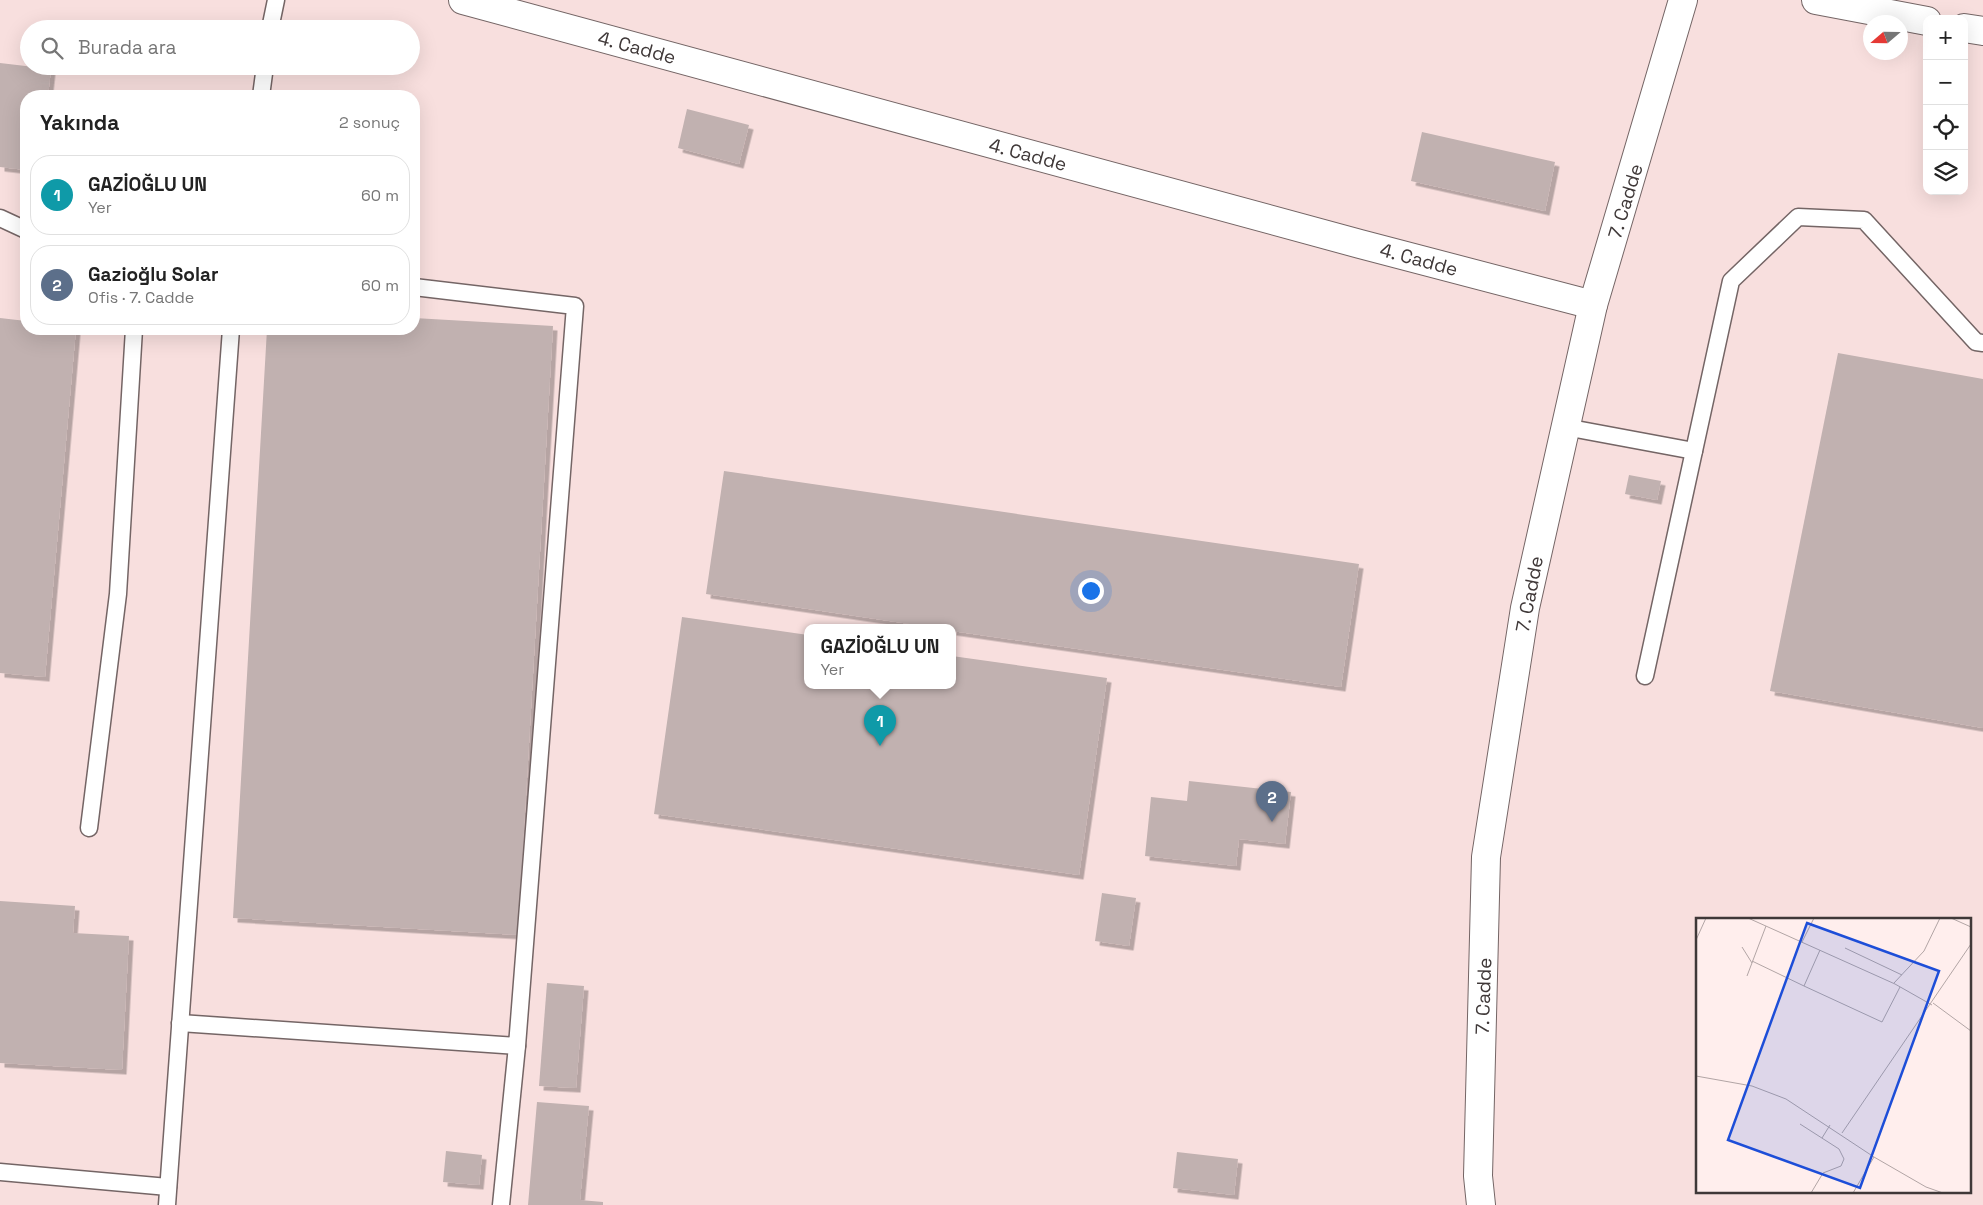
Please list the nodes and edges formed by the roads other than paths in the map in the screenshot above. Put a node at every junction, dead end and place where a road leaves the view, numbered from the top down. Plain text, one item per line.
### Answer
1 (276, 0) edge
2 (463, 0) edge
3 (1684, 0) edge
4 (1816, 0) edge
5 (272, 20) edge
6 (1923, 20) edge
7 (1968, 29) edge
8 (1983, 31) edge
9 (264, 75) edge
10 (262, 90) edge
11 (0, 218) edge
12 (20, 227) edge
13 (420, 288) edge
14 (1593, 305) junction
15 (134, 335) edge
16 (231, 335) edge
17 (1983, 343) edge
18 (1565, 427) junction
19 (1694, 451) junction
20 (1644, 676) dead end
21 (89, 828) dead end
22 (180, 1023) junction
23 (517, 1046) junction
24 (0, 1172) edge
25 (168, 1187) junction
26 (167, 1205) edge
27 (501, 1205) edge
28 (1481, 1205) edge

1 - 5 lane
2 - 14 street, 4. Cadde
3 - 14 street, 7. Cadde
4 - 6 street
7 - 8 street
9 - 10 lane
11 - 12 lane
13 - 23 lane
14 - 18 street, 7. Cadde
15 - 21 lane
16 - 22 lane
17 - 19 lane
18 - 19 lane
18 - 28 street, 7. Cadde
19 - 20 lane
22 - 23 lane
22 - 25 lane
23 - 27 lane
24 - 25 lane
25 - 26 lane

